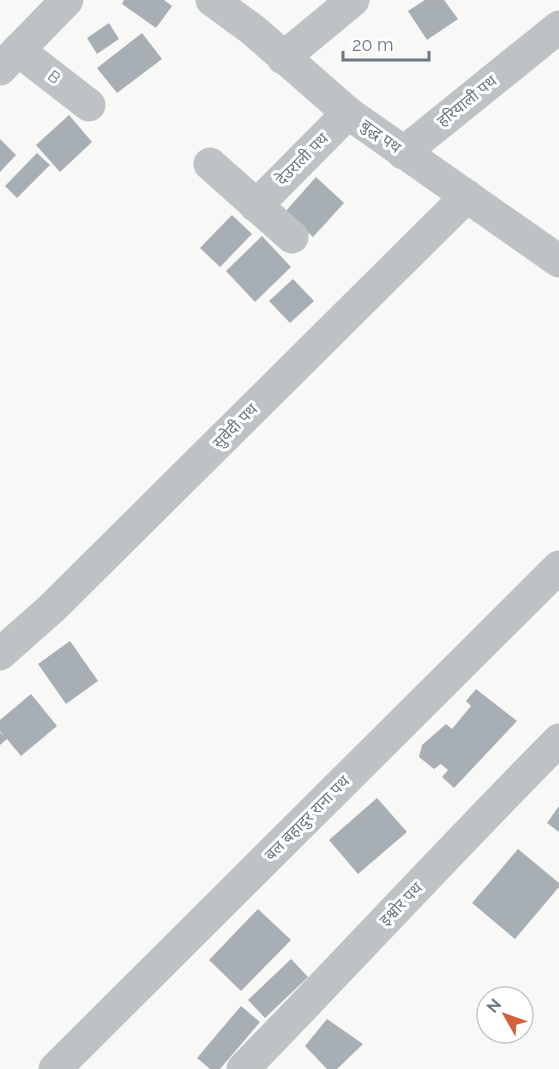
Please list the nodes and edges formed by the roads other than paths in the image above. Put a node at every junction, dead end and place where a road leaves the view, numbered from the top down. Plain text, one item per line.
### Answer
1 (67, 0) edge
2 (212, 0) edge
3 (353, 0) edge
4 (559, 27) edge
5 (283, 58) junction
6 (9, 60) edge
7 (89, 105) dead end
8 (348, 113) junction
9 (403, 153) junction
10 (210, 164) dead end
11 (467, 196) junction
12 (256, 206) junction
13 (292, 237) dead end
14 (559, 261) edge
15 (559, 567) edge
16 (0, 654) edge
17 (559, 740) edge
18 (55, 1069) edge
19 (243, 1069) edge

1 - 6 street
2 - 5 street, बुद्ध पथ
3 - 5 street
4 - 9 street, हरियाली पथ
5 - 8 street, बुद्ध पथ
6 - 7 street, B
8 - 9 street, बुद्ध पथ
8 - 12 street, देउराली पथ
9 - 11 street, बुद्ध पथ
10 - 12 street
11 - 14 street, बुद्ध पथ
11 - 16 street, सुवेदी पथ
12 - 13 street
15 - 18 street, बल बहादुर राना पथ
17 - 19 street, इश्वोर पथ

